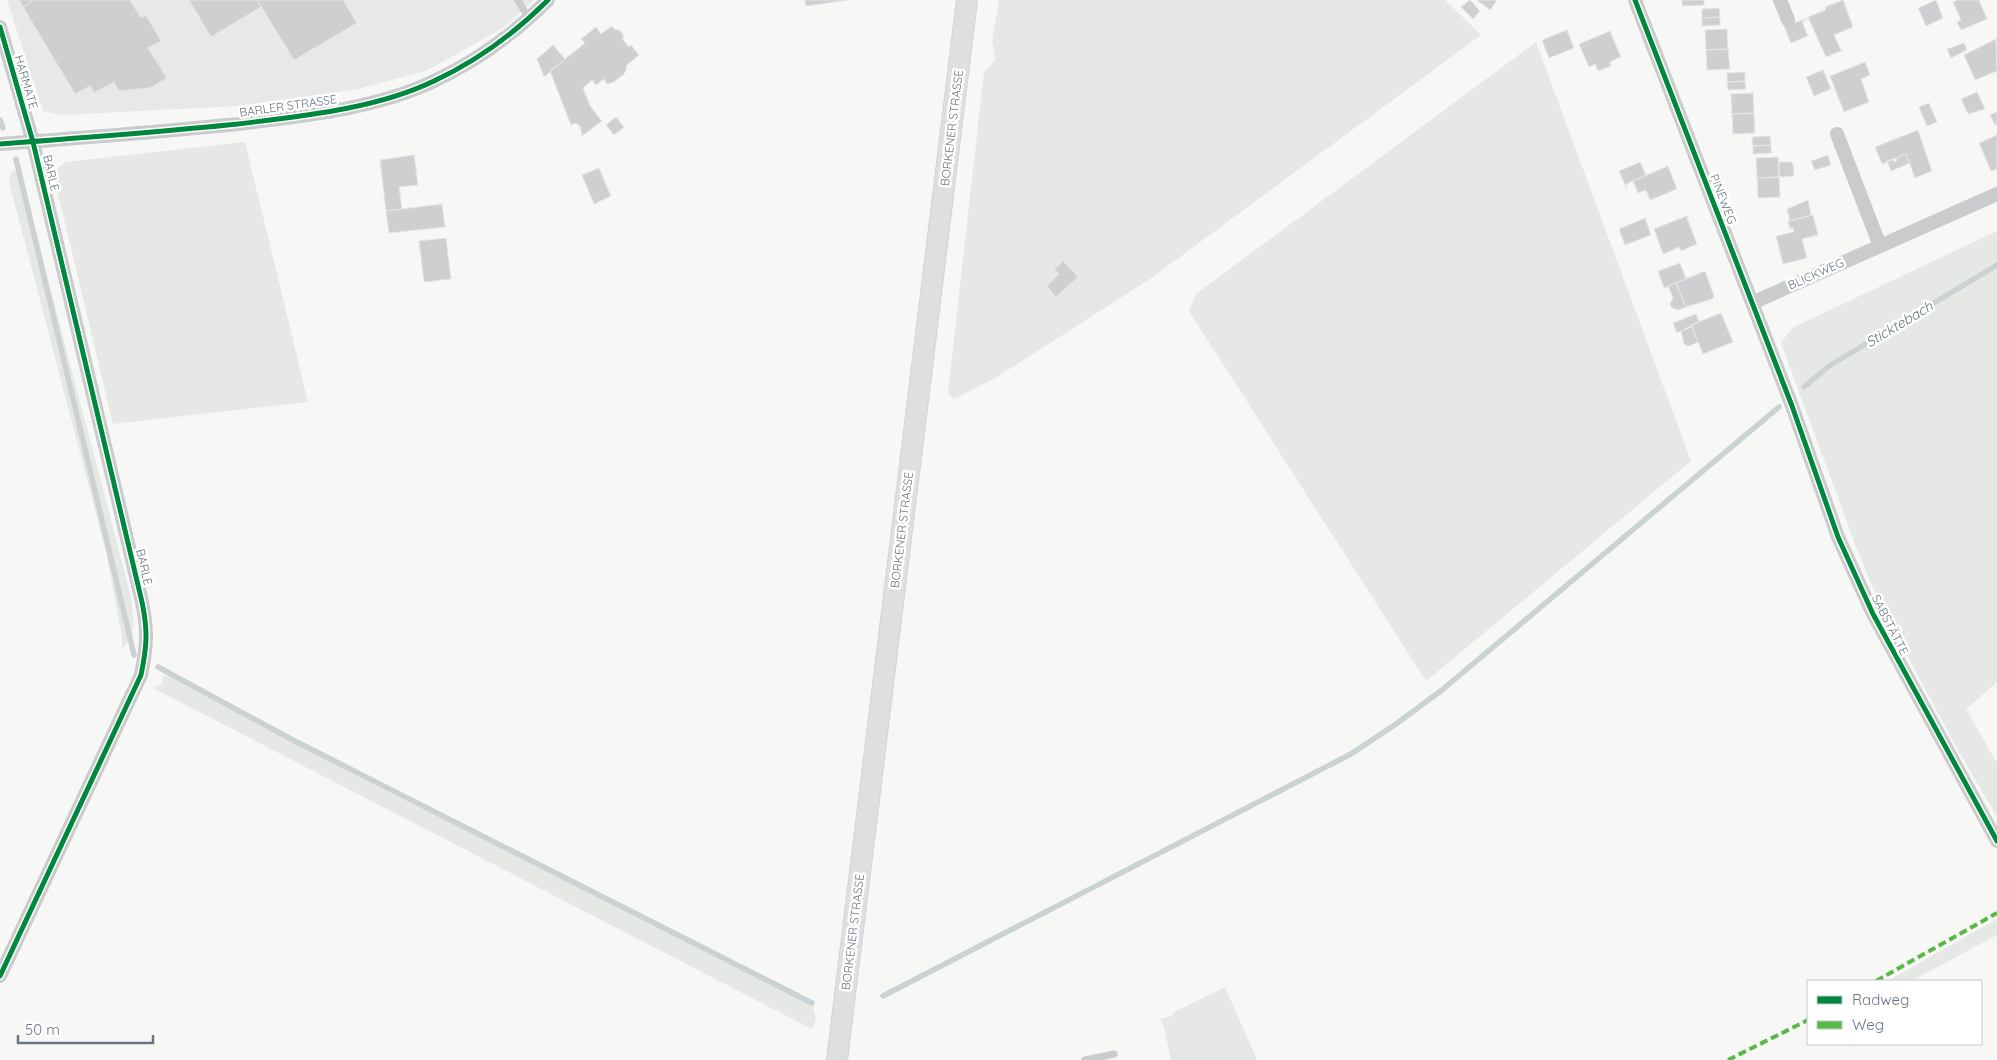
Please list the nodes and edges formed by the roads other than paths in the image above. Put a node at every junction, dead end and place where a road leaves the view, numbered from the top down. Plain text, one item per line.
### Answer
1 (518, 0) edge
2 (548, 0) edge
3 (967, 0) edge
4 (1635, 0) edge
5 (1780, 0) edge
6 (529, 19) junction
7 (1788, 20) dead end
8 (0, 27) edge
9 (1837, 134) dead end
10 (33, 142) junction
11 (0, 144) edge
12 (1997, 194) edge
13 (1880, 246) junction
14 (1752, 303) junction
15 (1792, 406) joint
16 (1997, 841) edge
17 (0, 976) edge
18 (1114, 1054) dead end
19 (837, 1060) edge
20 (1085, 1060) edge

1 - 6 lane
2 - 6 street, BARLER STRASSE
3 - 19 main road, BORKENER STRASSE
4 - 14 street, PINEWEG
5 - 7 street
6 - 10 street, BARLER STRASSE
8 - 10 street, HARMATE
9 - 13 street
10 - 11 street, BARLER STRASSE
10 - 17 street, BARLE
12 - 13 street, BLICKWEG
13 - 14 street, BLICKWEG
14 - 15 street, PINEWEG
15 - 16 street, SABSTÄTTE
18 - 20 lane

